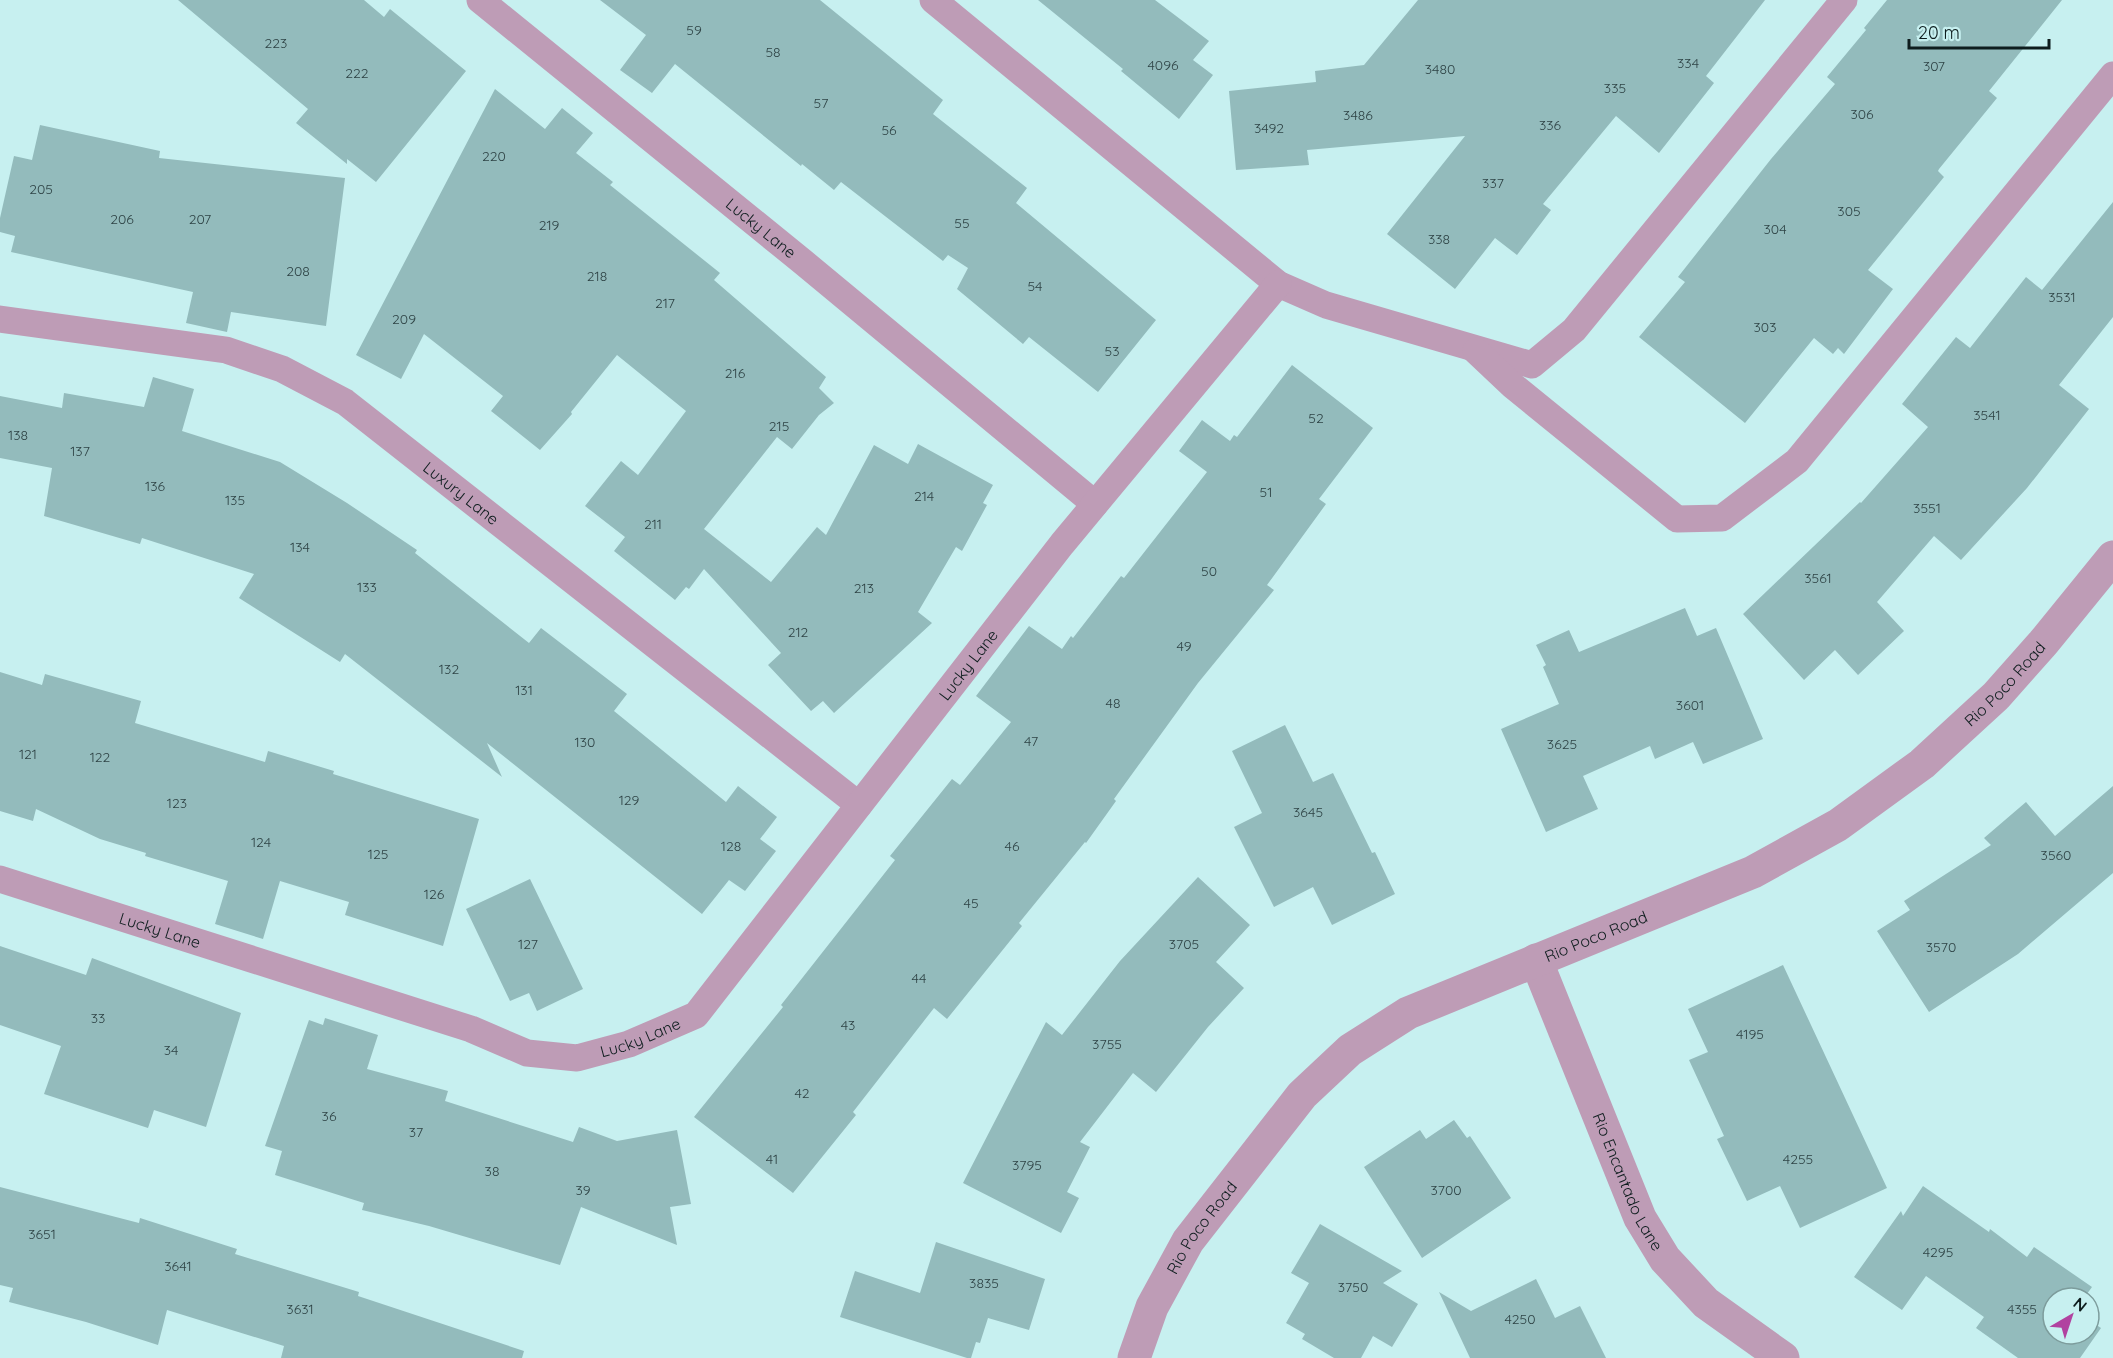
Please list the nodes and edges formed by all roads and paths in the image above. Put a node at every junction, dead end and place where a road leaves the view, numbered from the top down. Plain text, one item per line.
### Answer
1 (480, 0) edge
2 (933, 0) edge
3 (1844, 0) edge
4 (2113, 75) edge
5 (1278, 284) junction
6 (0, 319) edge
7 (1473, 348) junction
8 (1095, 504) junction
9 (2113, 557) edge
10 (859, 805) junction
11 (0, 879) edge
12 (1536, 960) junction
13 (1134, 1358) edge
14 (1783, 1358) edge

1 - 8 lane, Lucky Lane
2 - 5 lane
3 - 7 lane
4 - 7 lane
5 - 7 lane
5 - 8 lane, Lucky Lane
6 - 10 lane, Luxury Lane
8 - 10 lane, Lucky Lane
9 - 12 street, Rio Poco Road
10 - 11 lane, Lucky Lane
12 - 13 street, Rio Poco Road
12 - 14 street, Rio Encantado Lane

